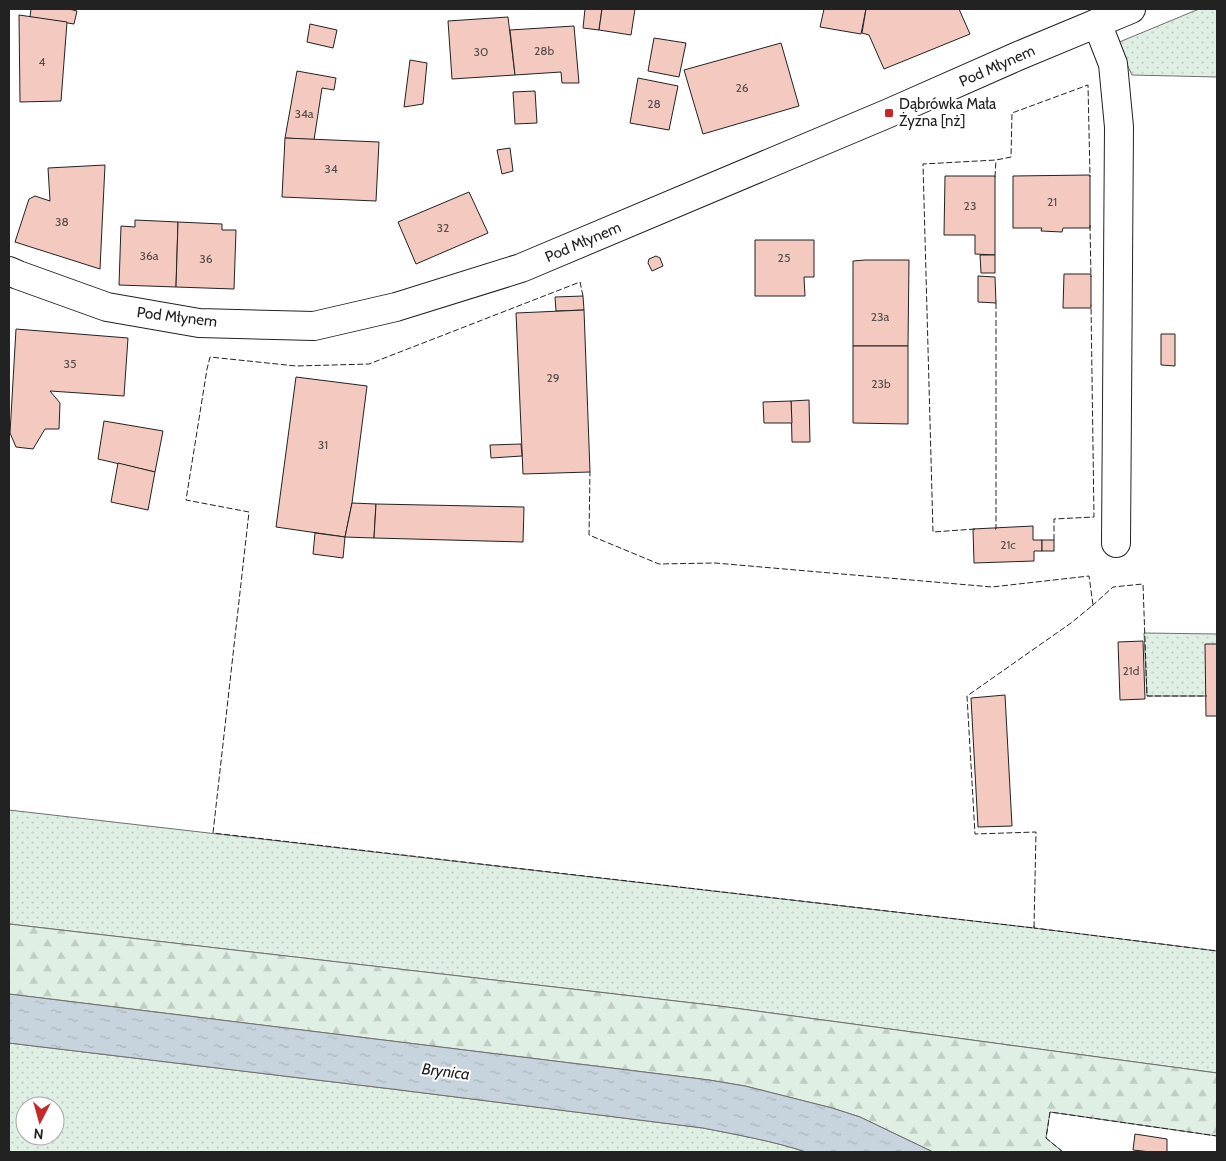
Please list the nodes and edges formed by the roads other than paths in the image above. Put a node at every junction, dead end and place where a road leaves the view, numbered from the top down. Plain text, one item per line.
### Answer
1 (1131, 9) edge
2 (1097, 23) junction
3 (9, 271) edge
4 (1116, 543) dead end

1 - 2 street, Pod Młynem
2 - 3 street, Pod Młynem
2 - 4 street

